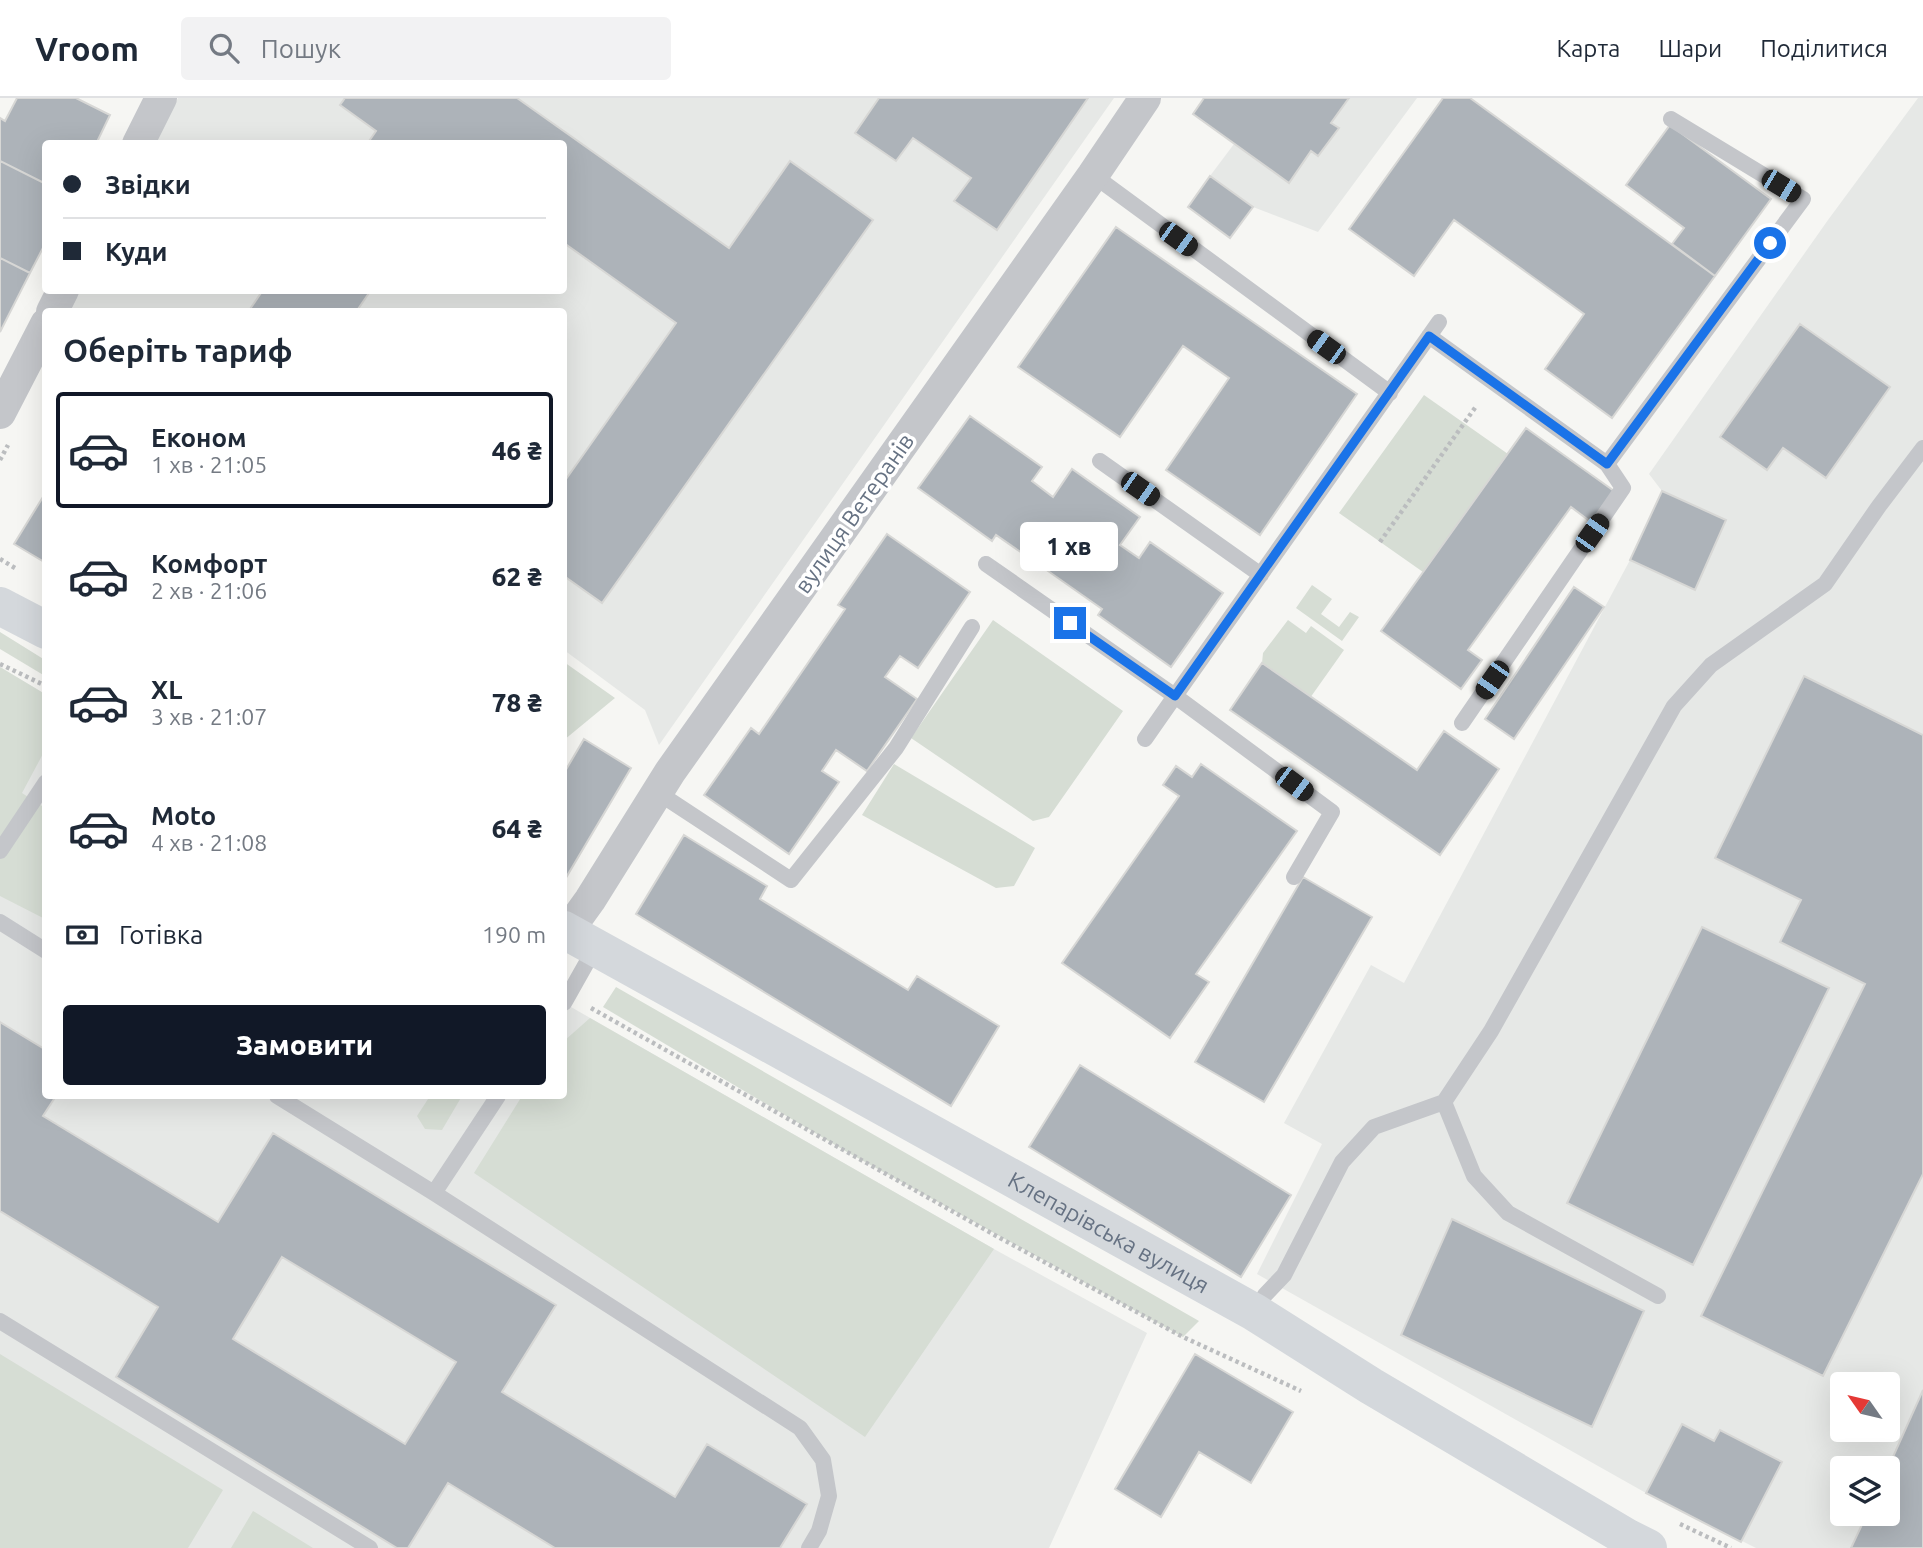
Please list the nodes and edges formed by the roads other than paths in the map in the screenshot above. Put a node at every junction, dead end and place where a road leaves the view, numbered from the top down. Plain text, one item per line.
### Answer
1 (161, 98) edge
2 (1145, 98) edge
3 (1671, 119) dead end
4 (140, 140) edge
5 (1093, 175) junction
6 (1439, 322) dead end
7 (42, 332) edge
8 (1429, 336) junction
9 (1390, 393) junction
10 (0, 413) edge
11 (1923, 449) edge
12 (1100, 461) dead end
13 (1607, 464) junction
14 (986, 564) dead end
15 (1261, 575) junction
16 (0, 606) edge
17 (972, 627) dead end
18 (42, 628) edge
19 (1175, 696) junction
20 (1462, 723) dead end
21 (1145, 739) dead end
22 (42, 788) edge
23 (657, 792) junction
24 (0, 851) edge
25 (1294, 877) dead end
26 (0, 922) edge
27 (575, 937) edge
28 (42, 948) edge
29 (567, 993) edge
30 (282, 1099) edge
31 (496, 1099) edge
32 (1444, 1102) junction
33 (434, 1193) junction
34 (1658, 1296) dead end
35 (1254, 1312) junction
36 (0, 1321) edge
37 (370, 1548) edge
38 (809, 1548) edge
39 (1648, 1548) edge

1 - 4 street
2 - 5 street, вулиця Ветеранів
3 - 13 lane
5 - 9 lane
5 - 23 street, вулиця Ветеранів
6 - 8 lane
7 - 10 street
8 - 9 lane
8 - 13 lane
9 - 15 lane
11 - 32 lane
12 - 15 lane
13 - 20 lane
14 - 19 lane
15 - 19 lane
16 - 18 main road
17 - 23 lane
19 - 21 lane
19 - 25 lane
22 - 24 lane
23 - 27 street, вулиця Ветеранів
26 - 28 lane
27 - 29 lane
27 - 35 main road, Клепарівська вулиця
30 - 33 lane
31 - 33 lane
32 - 34 lane
32 - 35 lane
33 - 38 lane
35 - 39 main road, Клепарівська вулиця
36 - 37 lane

